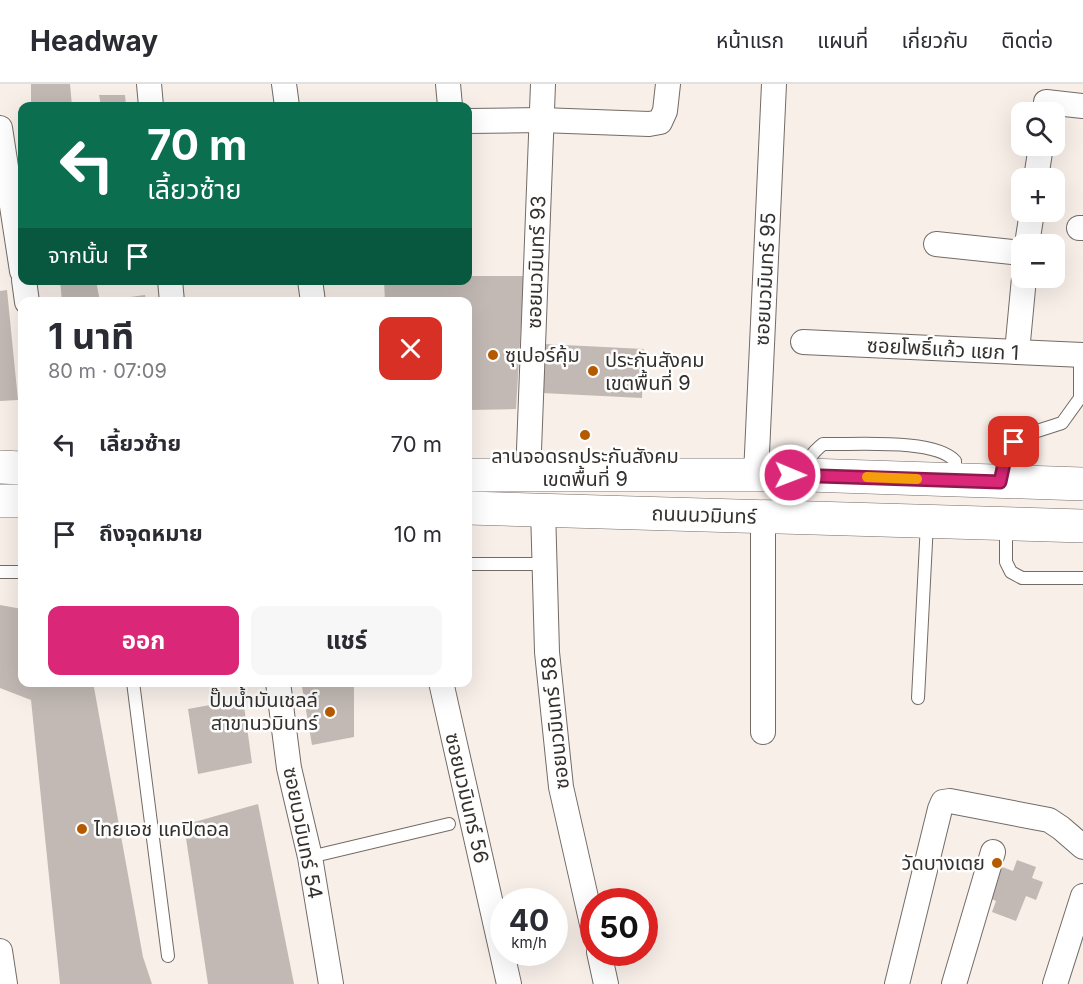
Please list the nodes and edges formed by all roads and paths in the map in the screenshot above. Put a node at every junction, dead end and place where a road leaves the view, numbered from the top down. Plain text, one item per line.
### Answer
1 (149, 84) edge
2 (284, 84) edge
3 (448, 84) edge
4 (543, 84) edge
5 (668, 84) edge
6 (774, 84) edge
7 (1047, 100) edge
8 (151, 102) edge
9 (286, 102) edge
10 (450, 102) edge
11 (1083, 106) edge
12 (541, 120) junction
13 (472, 121) edge
14 (0, 128) edge
15 (936, 244) dead end
16 (18, 245) edge
17 (1011, 252) edge
18 (1023, 288) edge
19 (803, 342) dead end
20 (1017, 352) junction
21 (1082, 355) edge
22 (0, 467) edge
23 (18, 468) edge
24 (472, 475) edge
25 (756, 475) junction
26 (528, 476) junction
27 (1000, 482) junction
28 (1083, 484) edge
29 (0, 501) edge
30 (18, 501) edge
31 (472, 508) edge
32 (543, 509) junction
33 (763, 517) junction
34 (927, 522) junction
35 (1006, 524) junction
36 (1083, 526) edge
37 (472, 564) edge
38 (543, 564) junction
39 (0, 572) edge
40 (18, 572) edge
41 (1083, 578) edge
42 (134, 687) edge
43 (279, 687) edge
44 (442, 687) edge
45 (918, 698) dead end
46 (763, 732) dead end
47 (449, 824) dead end
48 (1083, 847) edge
49 (993, 852) dead end
50 (310, 857) junction
51 (584, 888) edge
52 (1083, 896) edge
53 (0, 951) edge
54 (168, 956) dead end
55 (602, 966) edge
56 (3, 980) edge
57 (331, 984) edge
58 (509, 984) edge
59 (606, 984) edge
60 (897, 984) edge
61 (954, 984) edge
62 (1055, 984) edge

1 - 8 street
2 - 9 street
3 - 10 street
4 - 12 street, ซอยนวมินทร์ 93
5 - 12 street
6 - 25 street, ซอยนวมินทร์ 95
7 - 11 street
12 - 13 street
12 - 26 street, ซอยนวมินทร์ 93
14 - 16 street
15 - 17 street
18 - 20 street
19 - 20 street, ซอยโพธิ์แก้ว แยก 1
20 - 21 street, ซอยโพธิ์แก้ว แยก 1
21 - 27 lane
22 - 23 main road
24 - 26 main road, ถนนนวมินทร์
25 - 26 main road, ถนนนวมินทร์
25 - 27 main road, ถนนนวมินทร์
27 - 28 main road, ถนนนวมินทร์
29 - 30 main road
31 - 32 main road, ถนนนวมินทร์
32 - 33 main road, ถนนนวมินทร์
32 - 38 street, ซอยนวมินทร์ 58
33 - 34 main road, ถนนนวมินทร์
33 - 46 street
34 - 35 main road, ถนนนวมินทร์
34 - 45 lane
35 - 36 main road, ถนนนวมินทร์
35 - 41 lane
37 - 38 lane
38 - 51 street, ซอยนวมินทร์ 58
39 - 40 lane
42 - 54 lane
43 - 50 street, ซอยนวมินทร์ 54
44 - 58 street, ซอยนวมินทร์ 56
47 - 50 lane
48 - 60 street
49 - 61 street
50 - 57 street, ซอยนวมินทร์ 54
52 - 62 street
53 - 56 street
55 - 59 street

